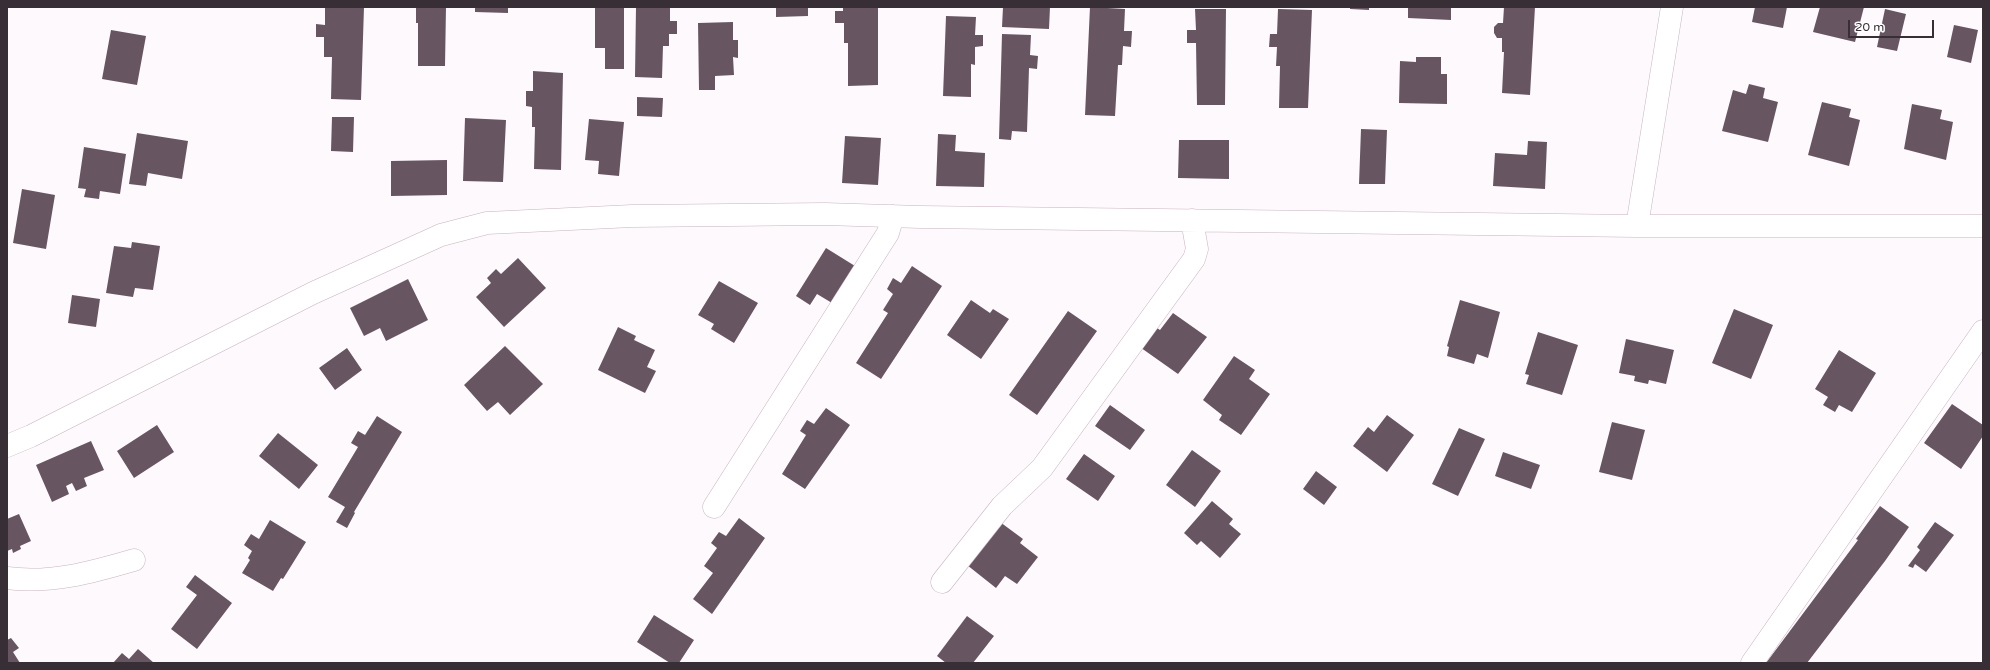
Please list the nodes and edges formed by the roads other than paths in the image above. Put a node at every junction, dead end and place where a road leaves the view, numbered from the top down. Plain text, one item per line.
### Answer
1 (1672, 7) edge
2 (893, 216) junction
3 (1192, 220) junction
4 (1637, 226) junction
5 (1983, 226) edge
6 (1983, 331) edge
7 (7, 446) edge
8 (714, 507) dead end
9 (134, 560) dead end
10 (7, 578) edge
11 (942, 582) dead end
12 (1752, 663) edge

1 - 4 street
2 - 3 street
2 - 7 street
2 - 8 street
3 - 4 street
3 - 11 street
4 - 5 street
6 - 12 street
9 - 10 street

